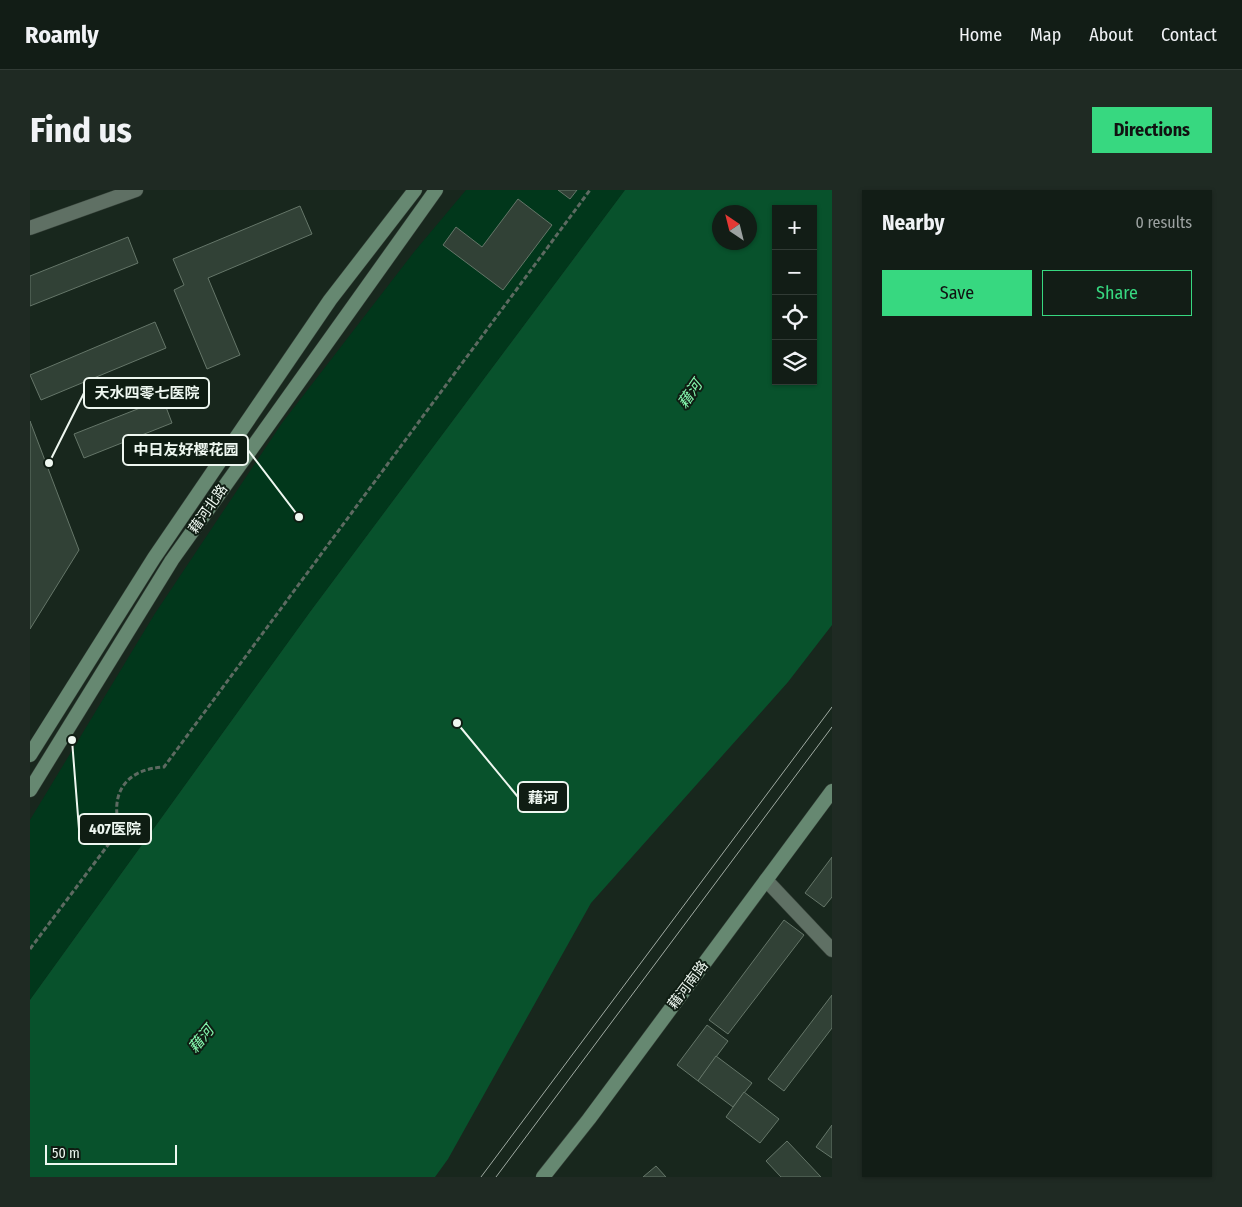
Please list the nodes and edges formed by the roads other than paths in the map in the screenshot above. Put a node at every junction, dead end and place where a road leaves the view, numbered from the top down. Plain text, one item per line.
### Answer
1 (136, 190) edge
2 (415, 190) edge
3 (436, 190) edge
4 (30, 228) edge
5 (30, 754) edge
6 (30, 790) edge
7 (832, 791) edge
8 (766, 880) junction
9 (832, 950) edge
10 (543, 1177) edge

1 - 4 street
2 - 5 main road, 藉河北路
3 - 6 main road, 藉河北路
7 - 8 main road, 藉河南路
8 - 9 street
8 - 10 main road, 藉河南路

